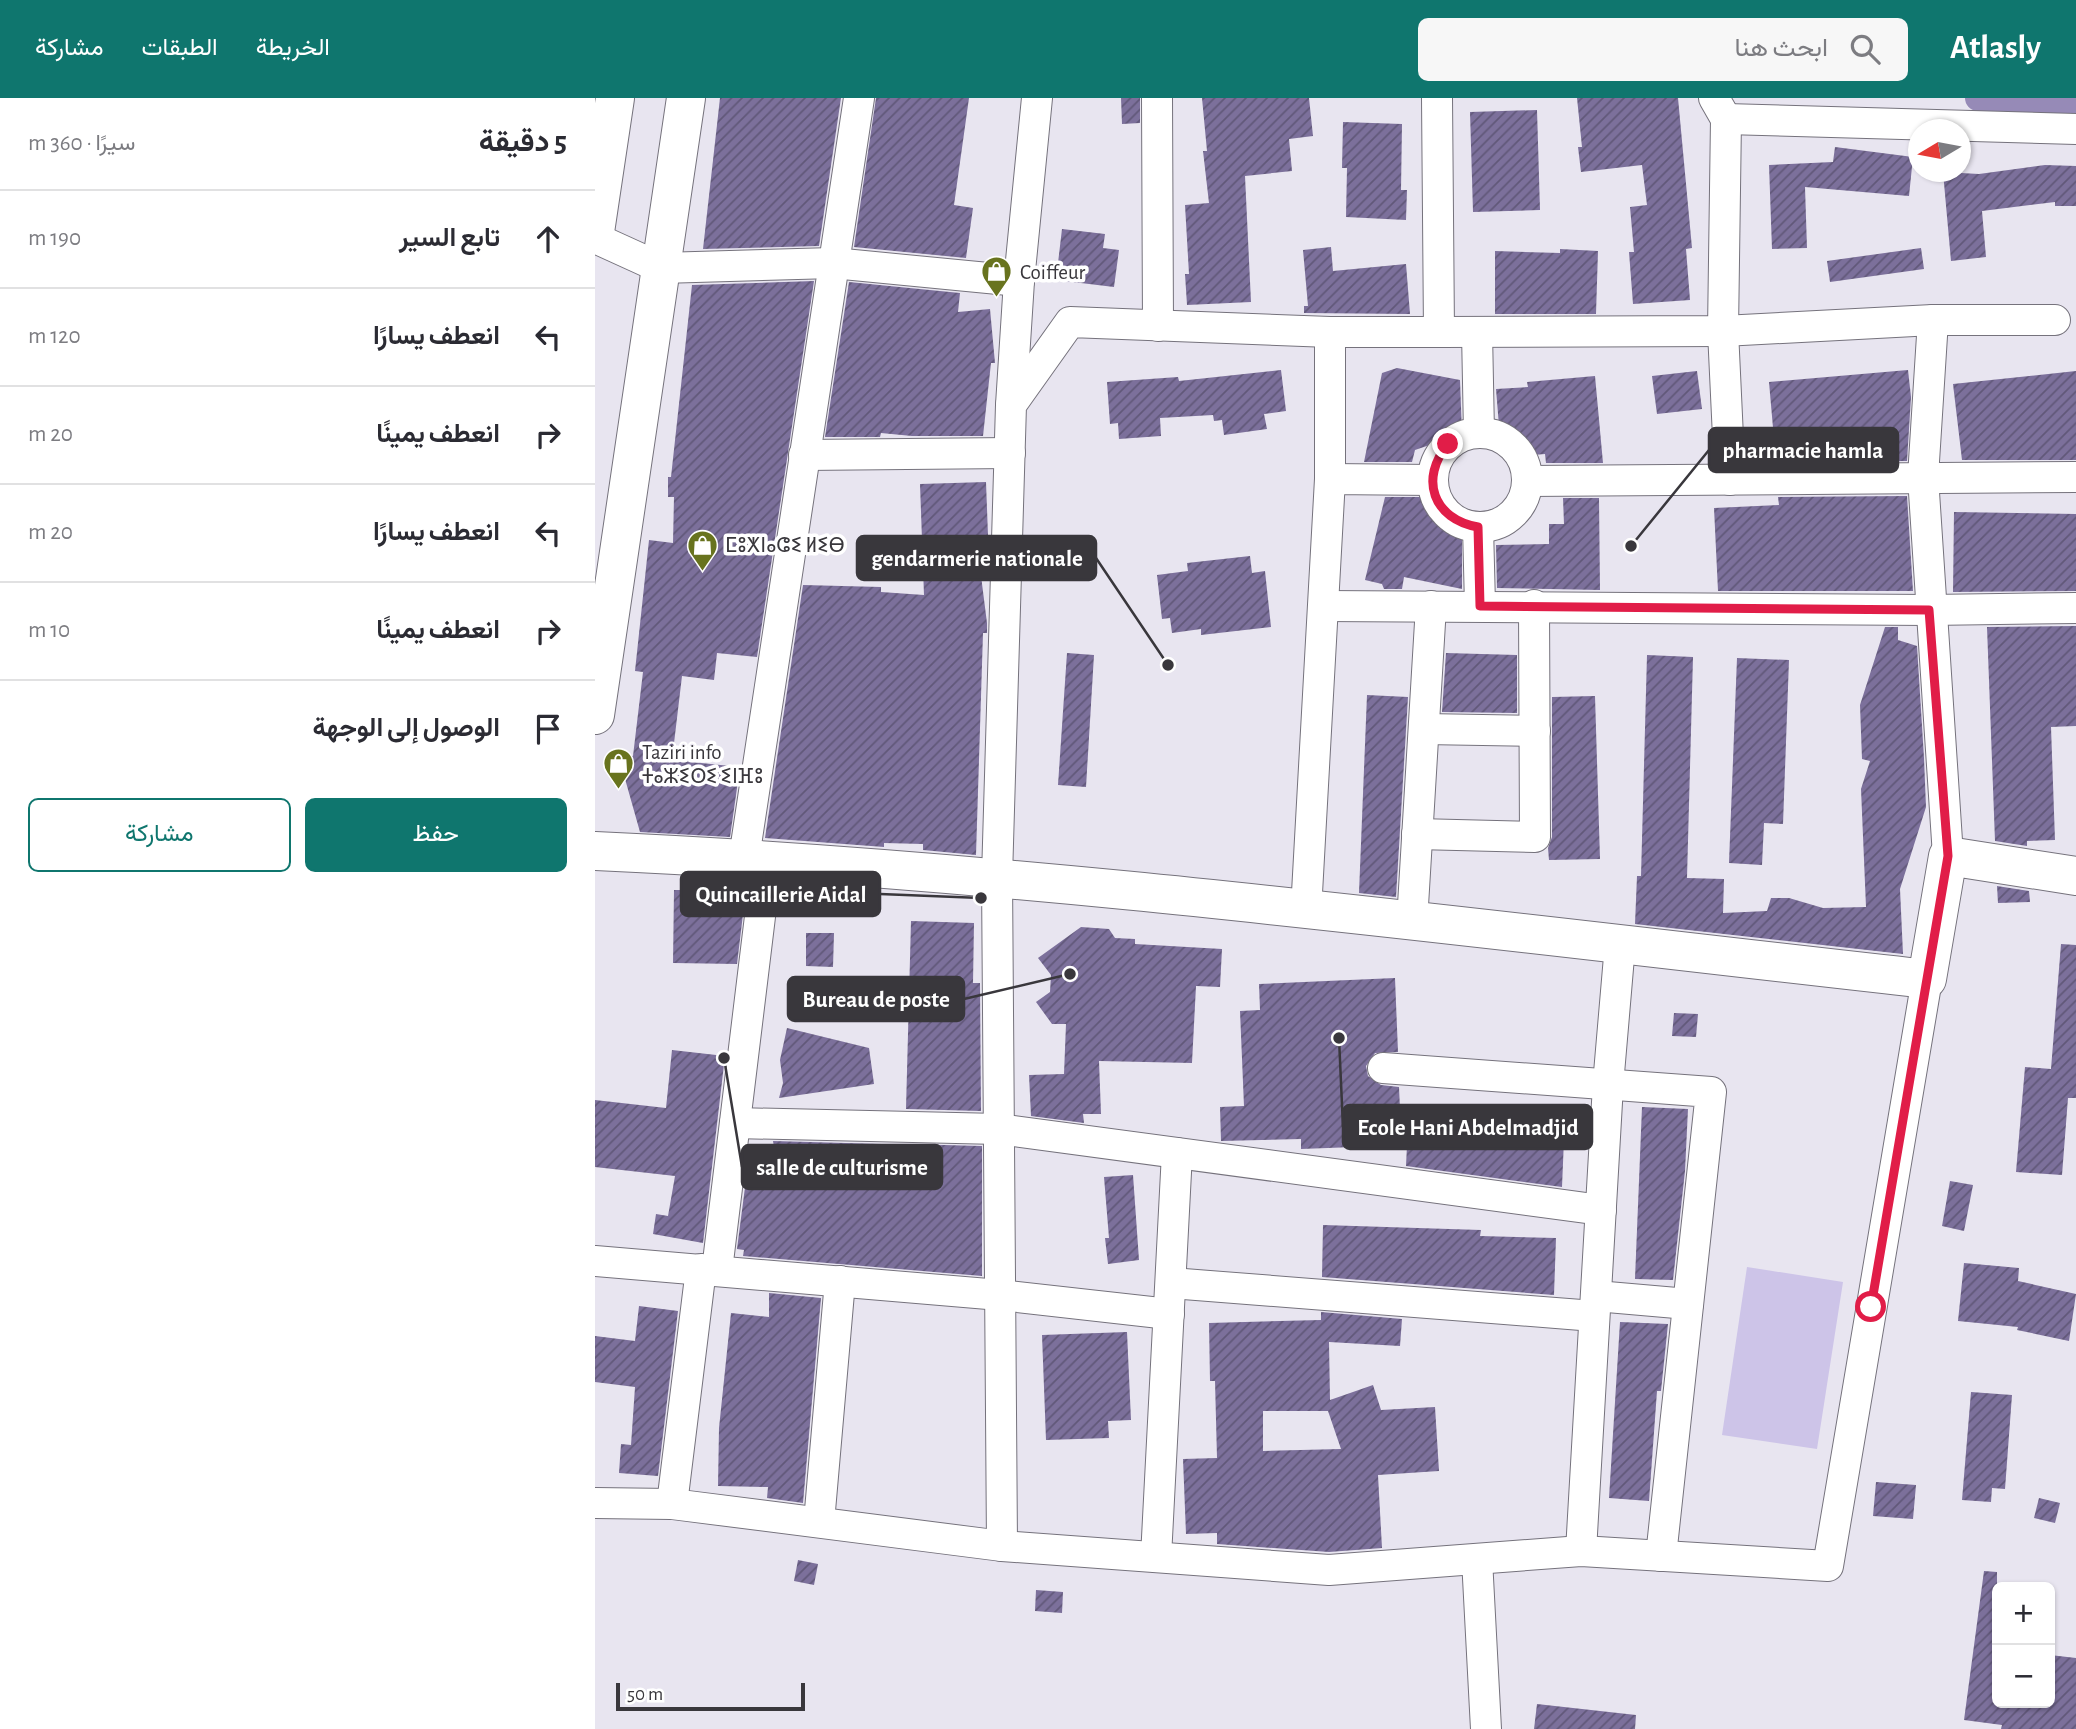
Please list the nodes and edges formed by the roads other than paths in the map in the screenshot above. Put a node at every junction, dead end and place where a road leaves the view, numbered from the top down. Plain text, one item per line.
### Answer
1 (615, 98) edge
2 (686, 98) edge
3 (859, 98) edge
4 (1037, 98) edge
5 (1157, 98) edge
6 (1437, 98) edge
7 (1720, 108) edge
8 (2076, 130) edge
9 (595, 232) edge
10 (595, 238) edge
11 (833, 262) junction
12 (661, 268) junction
13 (1019, 281) junction
14 (1933, 320) junction
15 (2055, 320) dead end
16 (1158, 326) junction
17 (1723, 331) junction
18 (1330, 332) junction
19 (1439, 332) junction
20 (1476, 332) junction
21 (1011, 405) junction
22 (1479, 432) junction
23 (1010, 453) junction
24 (804, 455) junction
25 (1923, 477) junction
26 (2076, 477) edge
27 (1330, 479) junction
28 (1433, 480) junction
29 (1730, 480) junction
30 (1527, 481) junction
31 (1478, 527) junction
32 (606, 547) edge
33 (1534, 605) junction
34 (1324, 606) junction
35 (1431, 606) junction
36 (1480, 606) junction
37 (2076, 608) edge
38 (1929, 610) junction
39 (595, 715) edge
40 (1424, 729) junction
41 (1535, 731) junction
42 (1417, 834) junction
43 (595, 852) edge
44 (1948, 856) junction
45 (756, 859) junction
46 (2076, 876) edge
47 (997, 877) junction
48 (1306, 911) junction
49 (1412, 922) junction
50 (1621, 946) junction
51 (1927, 979) junction
52 (1383, 1068) dead end
53 (1608, 1085) junction
54 (735, 1123) junction
55 (999, 1129) junction
56 (1177, 1153) junction
57 (1601, 1210) junction
58 (595, 1261) edge
59 (709, 1269) junction
60 (840, 1281) junction
61 (1171, 1283) junction
62 (1000, 1295) junction
63 (1688, 1304) junction
64 (1595, 1306) junction
65 (1169, 1314) junction
66 (595, 1503) edge
67 (672, 1504) junction
68 (819, 1522) junction
69 (1002, 1546) junction
70 (1580, 1551) junction
71 (1661, 1556) junction
72 (1156, 1557) junction
73 (1477, 1559) junction
74 (1486, 1729) edge

1 - 9 street
2 - 12 street
3 - 11 street
4 - 13 street
5 - 16 street
6 - 19 street
7 - 8 street
7 - 17 street
10 - 12 street
11 - 12 street
11 - 13 street
11 - 24 street
12 - 32 street
13 - 21 street
14 - 15 street
14 - 17 street
14 - 25 street
16 - 18 street
16 - 21 street
17 - 20 street
17 - 29 street
18 - 19 street
18 - 27 street
19 - 20 street
20 - 22 street
21 - 23 street
22 - 28 street
22 - 30 street
23 - 24 street
23 - 47 street
24 - 45 street
25 - 26 street
25 - 29 street
25 - 38 street
27 - 28 street
27 - 34 street
28 - 31 street
29 - 30 street
30 - 31 street
31 - 36 street
32 - 39 street
33 - 36 street
33 - 38 street
33 - 41 street
34 - 35 street
34 - 48 street
35 - 36 street
35 - 40 street
37 - 38 street
38 - 44 street
40 - 41 street
40 - 42 street
41 - 42 street
42 - 49 street
43 - 45 street
44 - 46 street
44 - 51 street
45 - 47 street
45 - 54 street
47 - 48 street
47 - 55 street
48 - 49 street
49 - 50 street
50 - 51 street
50 - 53 street
51 - 71 street
52 - 53 street
53 - 57 street
53 - 63 street
54 - 55 street
54 - 59 street
55 - 56 street
55 - 62 street
56 - 57 street
56 - 61 street
57 - 64 street
58 - 59 street
59 - 60 street
59 - 67 street
60 - 62 street
60 - 68 street
61 - 64 street
61 - 65 street
62 - 65 street
62 - 69 street
63 - 64 street
63 - 71 street
64 - 70 street
65 - 72 street
66 - 67 street
67 - 68 street
68 - 69 street
69 - 72 street
70 - 71 street
70 - 73 street
72 - 73 street
73 - 74 street

